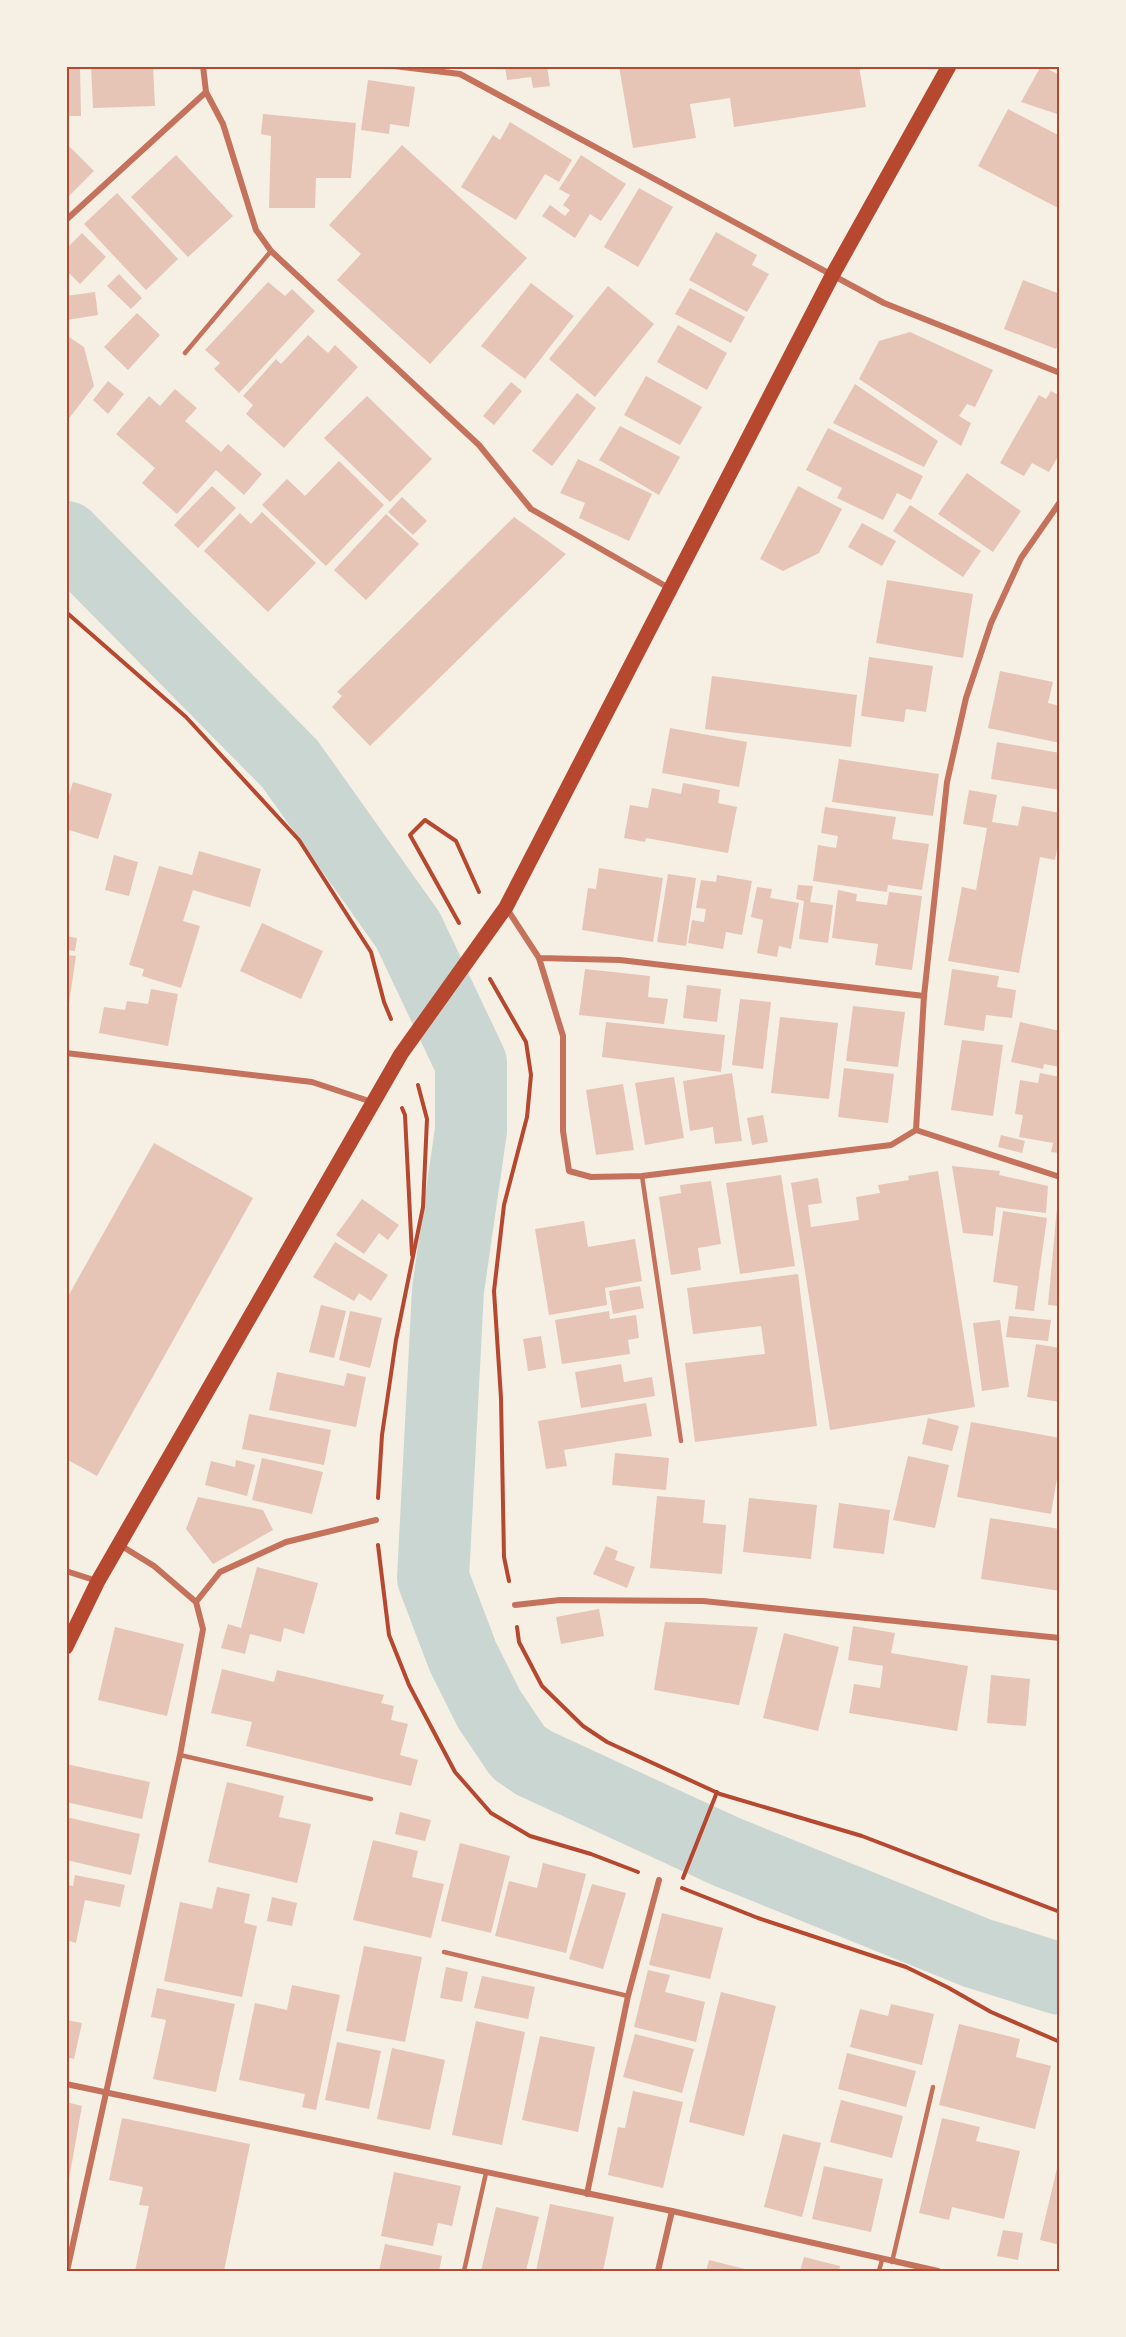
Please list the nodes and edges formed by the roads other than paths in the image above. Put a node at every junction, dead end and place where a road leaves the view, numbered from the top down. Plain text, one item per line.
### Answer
1 (203, 66) edge
2 (394, 66) edge
3 (949, 66) edge
4 (206, 92) junction
5 (66, 220) edge
6 (271, 251) junction
7 (833, 274) junction
8 (185, 353) dead end
9 (1060, 373) edge
10 (1060, 502) edge
11 (670, 588) junction
12 (506, 907) junction
13 (539, 958) junction
14 (924, 996) junction
15 (66, 1053) edge
16 (373, 1103) junction
17 (916, 1130) junction
18 (642, 1176) junction
19 (1060, 1178) edge
20 (681, 1441) dead end
21 (376, 1521) road end
22 (119, 1545) junction
23 (66, 1571) edge
24 (98, 1581) junction
25 (196, 1602) junction
26 (514, 1605) road end
27 (1060, 1638) edge
28 (66, 1647) edge
29 (180, 1755) junction
30 (371, 1799) dead end
31 (659, 1880) road end
32 (444, 1952) dead end
33 (628, 1996) junction
34 (66, 2084) edge
35 (933, 2087) dead end
36 (106, 2094) junction
37 (486, 2172) junction
38 (587, 2194) junction
39 (672, 2211) junction
40 (882, 2260) junction
41 (892, 2262) junction
42 (67, 2271) edge
43 (464, 2271) edge
44 (658, 2271) edge
45 (879, 2271) edge
46 (938, 2271) edge

1 - 4 street
2 - 7 street
3 - 7 main road
4 - 5 street
4 - 6 street
6 - 8 lane
6 - 11 street
7 - 9 street
7 - 11 main road
10 - 14 street
11 - 12 main road
12 - 13 street
12 - 16 main road
13 - 14 street
13 - 18 street
14 - 17 street
15 - 16 street
16 - 22 main road
17 - 18 street
17 - 19 street
18 - 20 lane
21 - 25 street
22 - 24 main road
22 - 25 street
23 - 24 street
24 - 28 main road
25 - 29 street
26 - 27 street
29 - 30 lane
29 - 36 street
31 - 33 street
32 - 33 lane
33 - 38 street
34 - 36 street
35 - 41 lane
36 - 37 street
36 - 42 street
37 - 38 street
37 - 43 lane
38 - 39 street
39 - 40 street
39 - 44 street
40 - 41 street
40 - 45 lane
41 - 46 street

